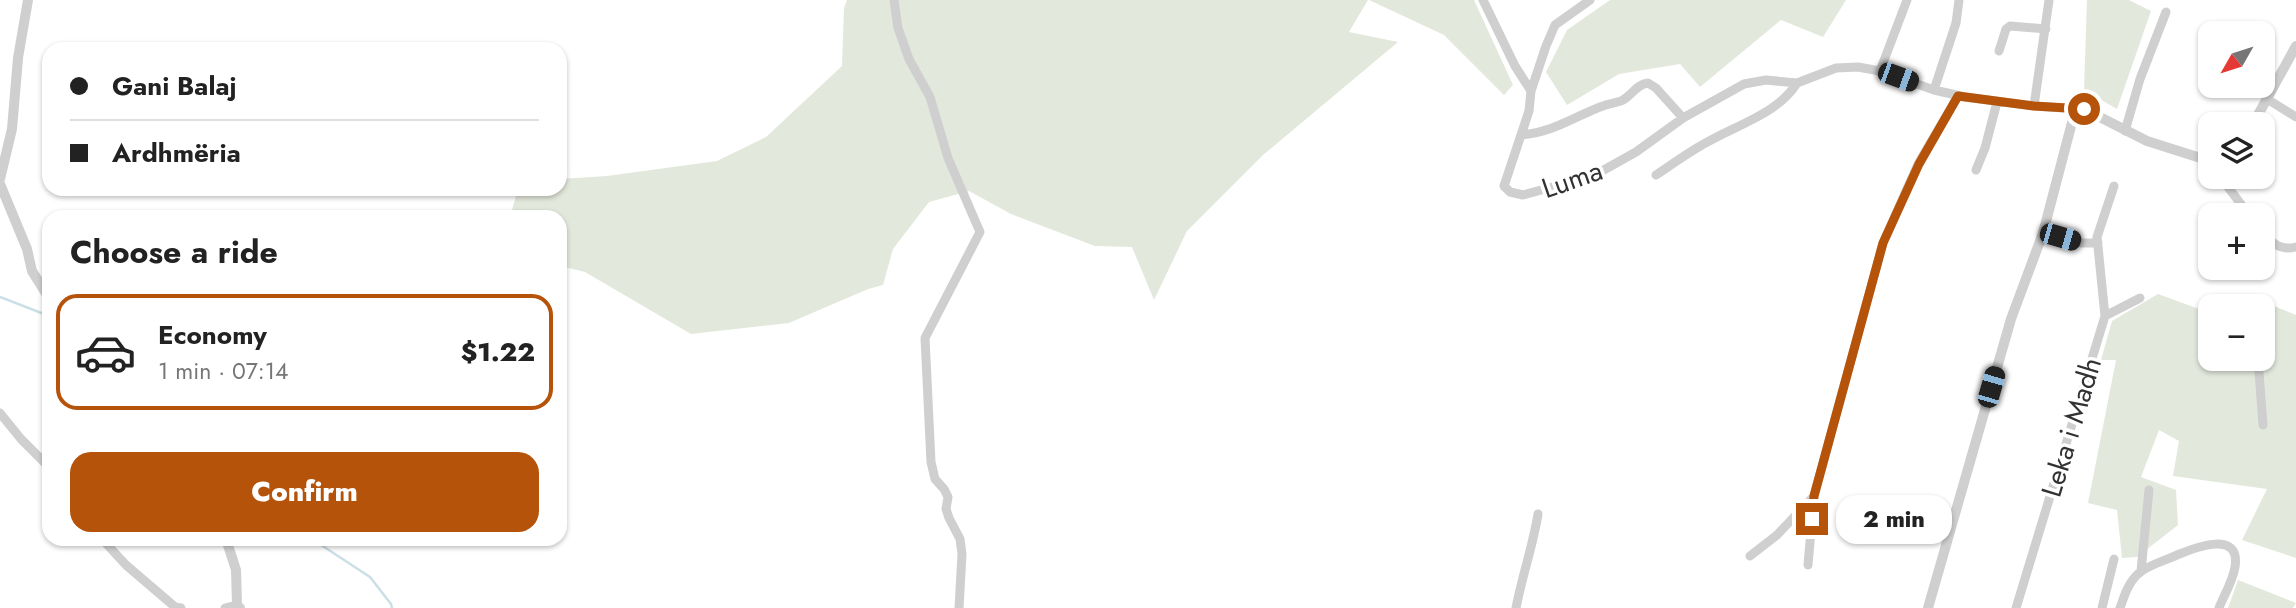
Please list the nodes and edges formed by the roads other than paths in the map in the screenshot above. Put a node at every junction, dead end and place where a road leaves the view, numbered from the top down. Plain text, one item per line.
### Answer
1 (28, 0) edge
2 (894, 0) edge
3 (1483, 0) edge
4 (1590, 0) edge
5 (1907, 0) edge
6 (1959, 0) edge
7 (2049, 0) edge
8 (2166, 12) dead end
9 (2046, 29) junction
10 (2296, 46) edge
11 (1999, 51) dead end
12 (1880, 71) junction
13 (1797, 83) junction
14 (1934, 90) junction
15 (1531, 91) junction
16 (1958, 96) junction
17 (2267, 99) junction
18 (1997, 102) junction
19 (2034, 106) junction
20 (2079, 109) junction
21 (2260, 112) edge
22 (2296, 117) edge
23 (1683, 118) junction
24 (2125, 131) junction
25 (1521, 135) junction
26 (2198, 157) edge
27 (1976, 170) dead end
28 (1656, 175) dead end
29 (0, 182) edge
30 (2114, 186) dead end
31 (2043, 233) junction
32 (2098, 243) junction
33 (2275, 244) edge
34 (2296, 247) edge
35 (42, 287) edge
36 (2140, 298) dead end
37 (2105, 316) junction
38 (2259, 371) edge
39 (0, 413) edge
40 (2263, 425) dead end
41 (42, 460) edge
42 (2149, 490) dead end
43 (1814, 496) junction
44 (1538, 514) dead end
45 (108, 546) edge
46 (228, 546) edge
47 (1750, 556) dead end
48 (2114, 559) dead end
49 (1808, 565) dead end
50 (2140, 571) junction
51 (238, 606) edge
52 (181, 608) edge
53 (225, 608) edge
54 (959, 608) edge
55 (1516, 608) edge
56 (1928, 608) edge
57 (2016, 608) edge
58 (2102, 608) edge
59 (2120, 608) edge
60 (2219, 608) edge

1 - 29 street
2 - 54 street
3 - 15 street
4 - 15 street, Luma
5 - 12 street
6 - 14 street
7 - 9 street
8 - 24 street
9 - 11 street
9 - 19 street
10 - 17 street
12 - 13 street
12 - 14 street
13 - 23 street, Luma
13 - 28 street
14 - 16 street
15 - 25 street, Luma
16 - 18 street
16 - 43 street
17 - 21 street
17 - 22 street
18 - 19 street
18 - 27 street
19 - 20 street
20 - 24 street
20 - 31 street
23 - 25 street, Luma
23 - 25 street, Luma
24 - 26 street
29 - 35 street
30 - 32 street, Leka i Madh
31 - 32 street
31 - 56 street
32 - 37 street, Leka i Madh
33 - 34 street
36 - 37 street
37 - 57 street, Leka i Madh
38 - 40 street
39 - 41 street
42 - 50 street
43 - 47 street
43 - 49 street
44 - 55 street
45 - 52 street
46 - 51 street
48 - 58 street
50 - 59 street
50 - 60 street
51 - 53 street

